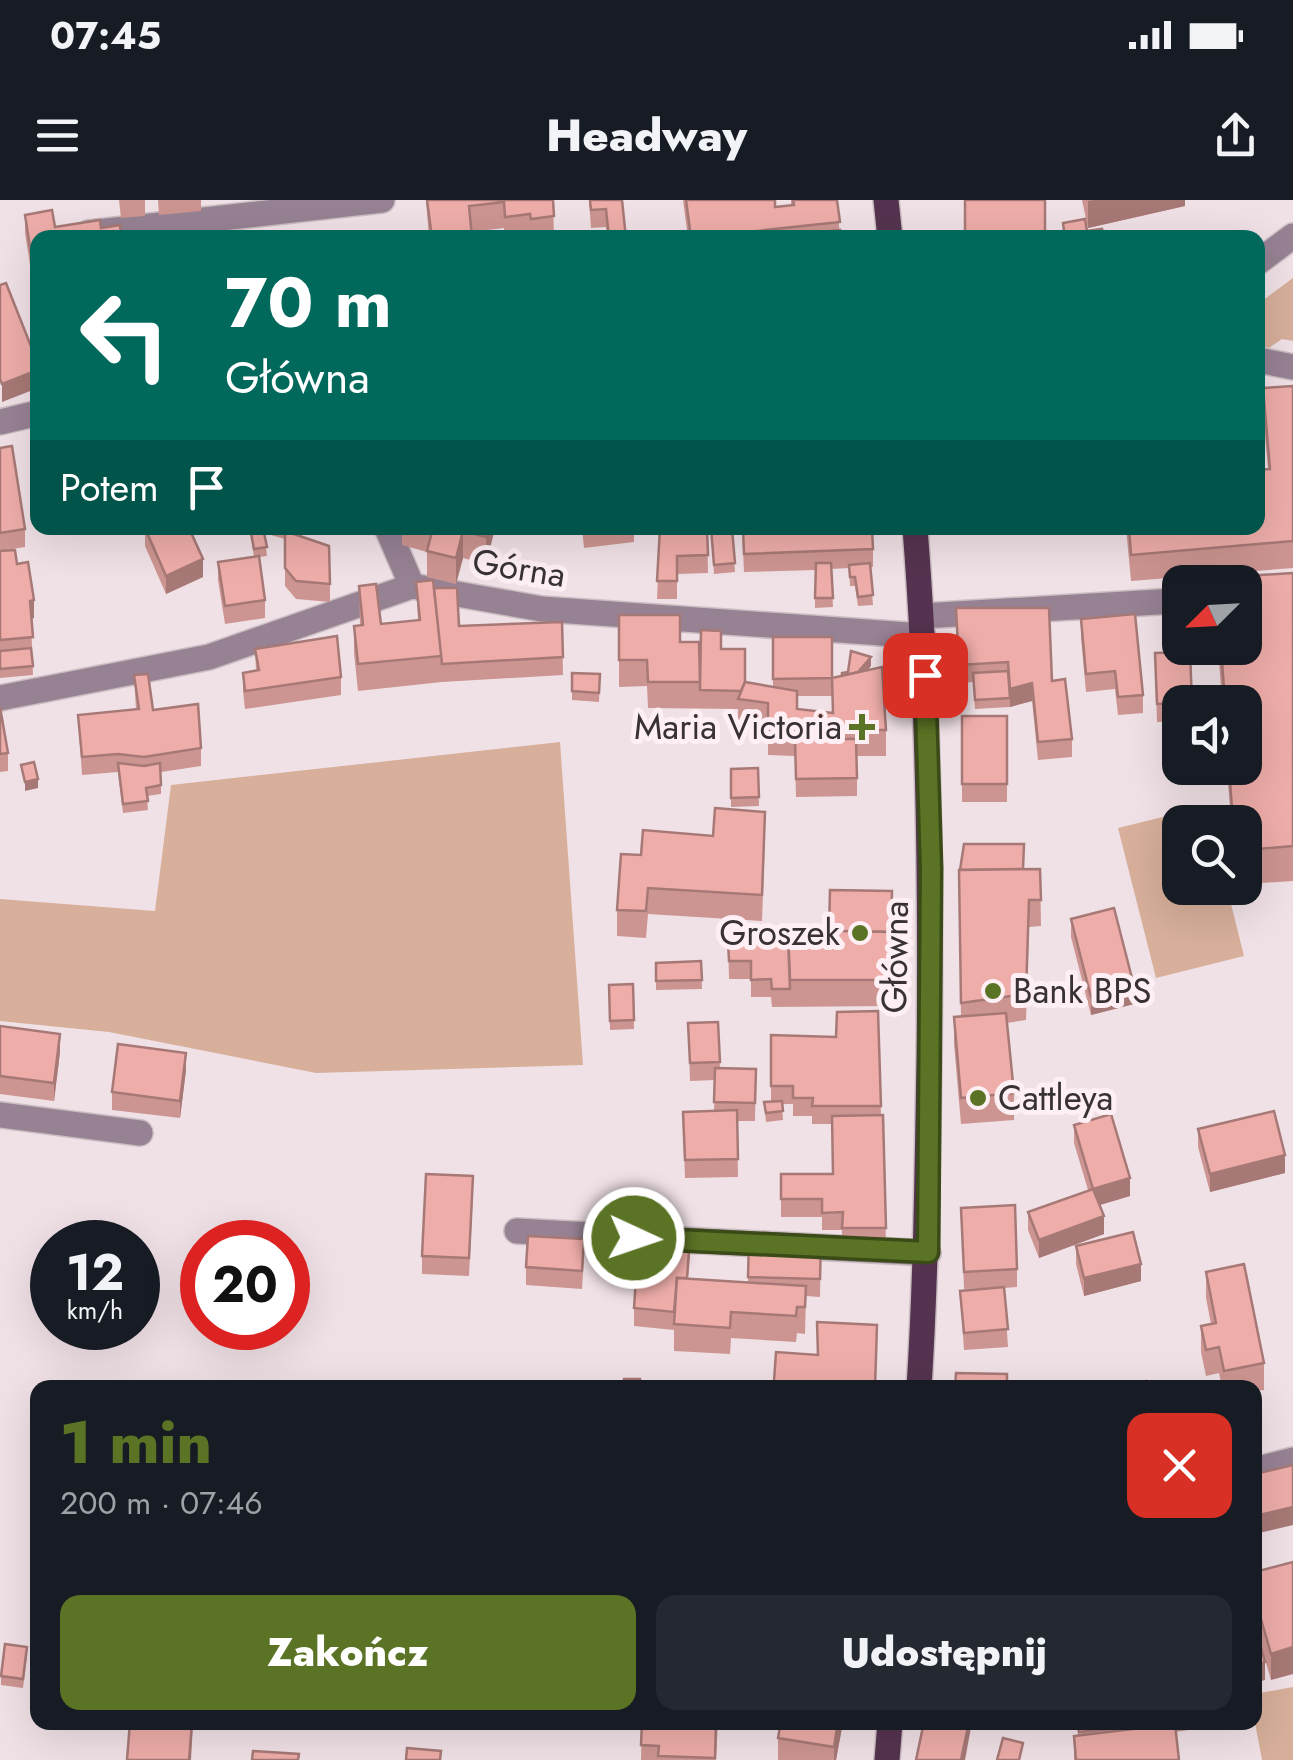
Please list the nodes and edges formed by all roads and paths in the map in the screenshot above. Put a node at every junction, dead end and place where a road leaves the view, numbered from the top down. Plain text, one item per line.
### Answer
1 (382, 200) edge
2 (886, 200) edge
3 (110, 230) edge
4 (889, 230) edge
5 (1293, 236) edge
6 (1265, 257) edge
7 (1265, 361) edge
8 (1293, 367) edge
9 (30, 415) edge
10 (0, 422) edge
11 (391, 535) edge
12 (916, 535) edge
13 (412, 586) junction
14 (1162, 602) edge
15 (923, 626) junction
16 (0, 698) edge
17 (0, 1115) edge
18 (140, 1132) dead end
19 (517, 1232) dead end
20 (928, 1252) junction
21 (920, 1380) edge
22 (1293, 1460) edge
23 (1262, 1468) edge
24 (889, 1730) edge
25 (887, 1760) edge

1 - 3 street
2 - 4 main road
5 - 6 street
7 - 8 street
9 - 10 street
11 - 13 street
12 - 15 main road, Główna
13 - 15 street, Górna
13 - 16 street, Górna
14 - 15 street, Górna
15 - 20 main road, Główna
17 - 18 street
19 - 20 street
20 - 21 main road, Główna
22 - 23 street
24 - 25 main road

